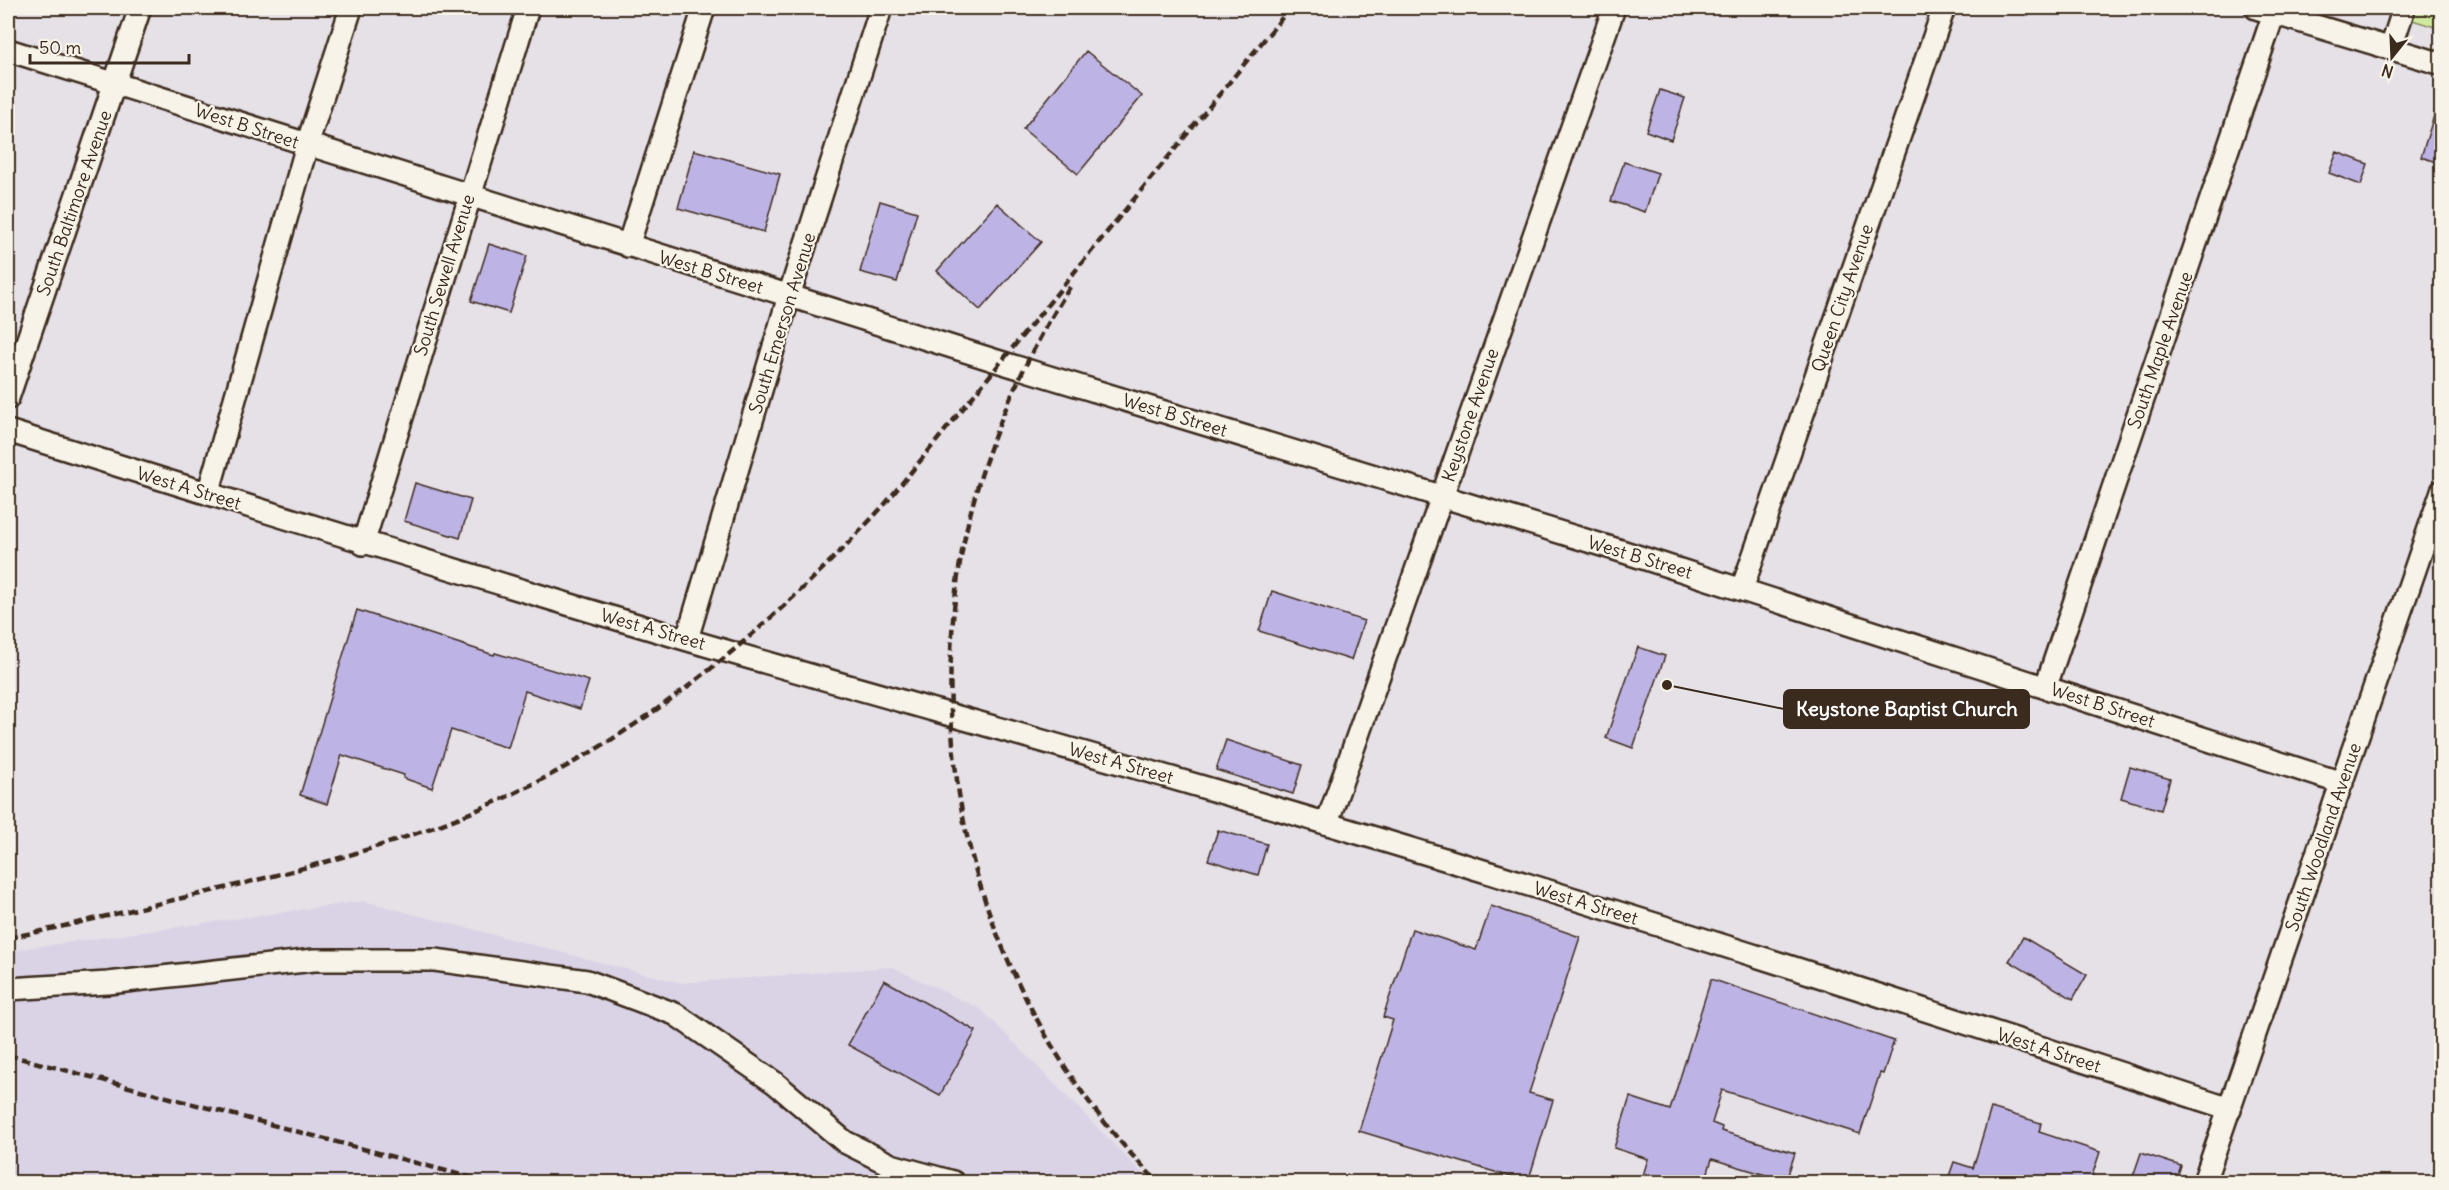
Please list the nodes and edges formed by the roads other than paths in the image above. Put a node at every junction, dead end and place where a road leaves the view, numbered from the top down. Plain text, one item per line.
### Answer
1 (140, 8) edge
2 (351, 8) edge
3 (528, 8) edge
4 (704, 8) edge
5 (881, 8) edge
6 (1614, 8) edge
7 (1944, 8) edge
8 (2404, 8) edge
9 (2265, 10) edge
10 (2391, 48) junction
11 (8, 50) edge
12 (2442, 64) edge
13 (114, 84) junction
14 (307, 145) junction
15 (468, 196) junction
16 (628, 246) junction
17 (789, 296) junction
18 (8, 398) edge
19 (8, 431) edge
20 (2442, 491) edge
21 (208, 494) junction
22 (1442, 496) junction
23 (363, 544) junction
24 (1742, 589) junction
25 (687, 639) junction
26 (2046, 686) junction
27 (2342, 783) junction
28 (1327, 823) junction
29 (8, 989) edge
30 (2230, 1109) junction
31 (953, 1182) edge
32 (2204, 1182) edge

1 - 13 street, South Baltimore Avenue
2 - 14 street
3 - 15 street, South Sewell Avenue
4 - 16 street
5 - 17 street, South Emerson Avenue
6 - 22 street, Keystone Avenue
7 - 24 street, Queen City Avenue
8 - 10 street
9 - 10 street
9 - 26 street, South Maple Avenue
10 - 12 street
11 - 13 street, West B Street
13 - 14 street, West B Street
13 - 18 street, South Baltimore Avenue
14 - 15 street, West B Street
14 - 21 street
15 - 16 street, West B Street
15 - 23 street, South Sewell Avenue
16 - 17 street, West B Street
17 - 22 street, West B Street
17 - 25 street, South Emerson Avenue
19 - 21 street, West A Street
20 - 27 street, South Woodland Avenue
21 - 23 street, West A Street
22 - 24 street, West B Street
22 - 28 street, Keystone Avenue
23 - 25 street, West A Street
24 - 26 street, West B Street
25 - 28 street, West A Street
26 - 27 street, West B Street
27 - 30 street, South Woodland Avenue
28 - 30 street, West A Street
29 - 31 street
30 - 32 street, South Woodland Avenue

